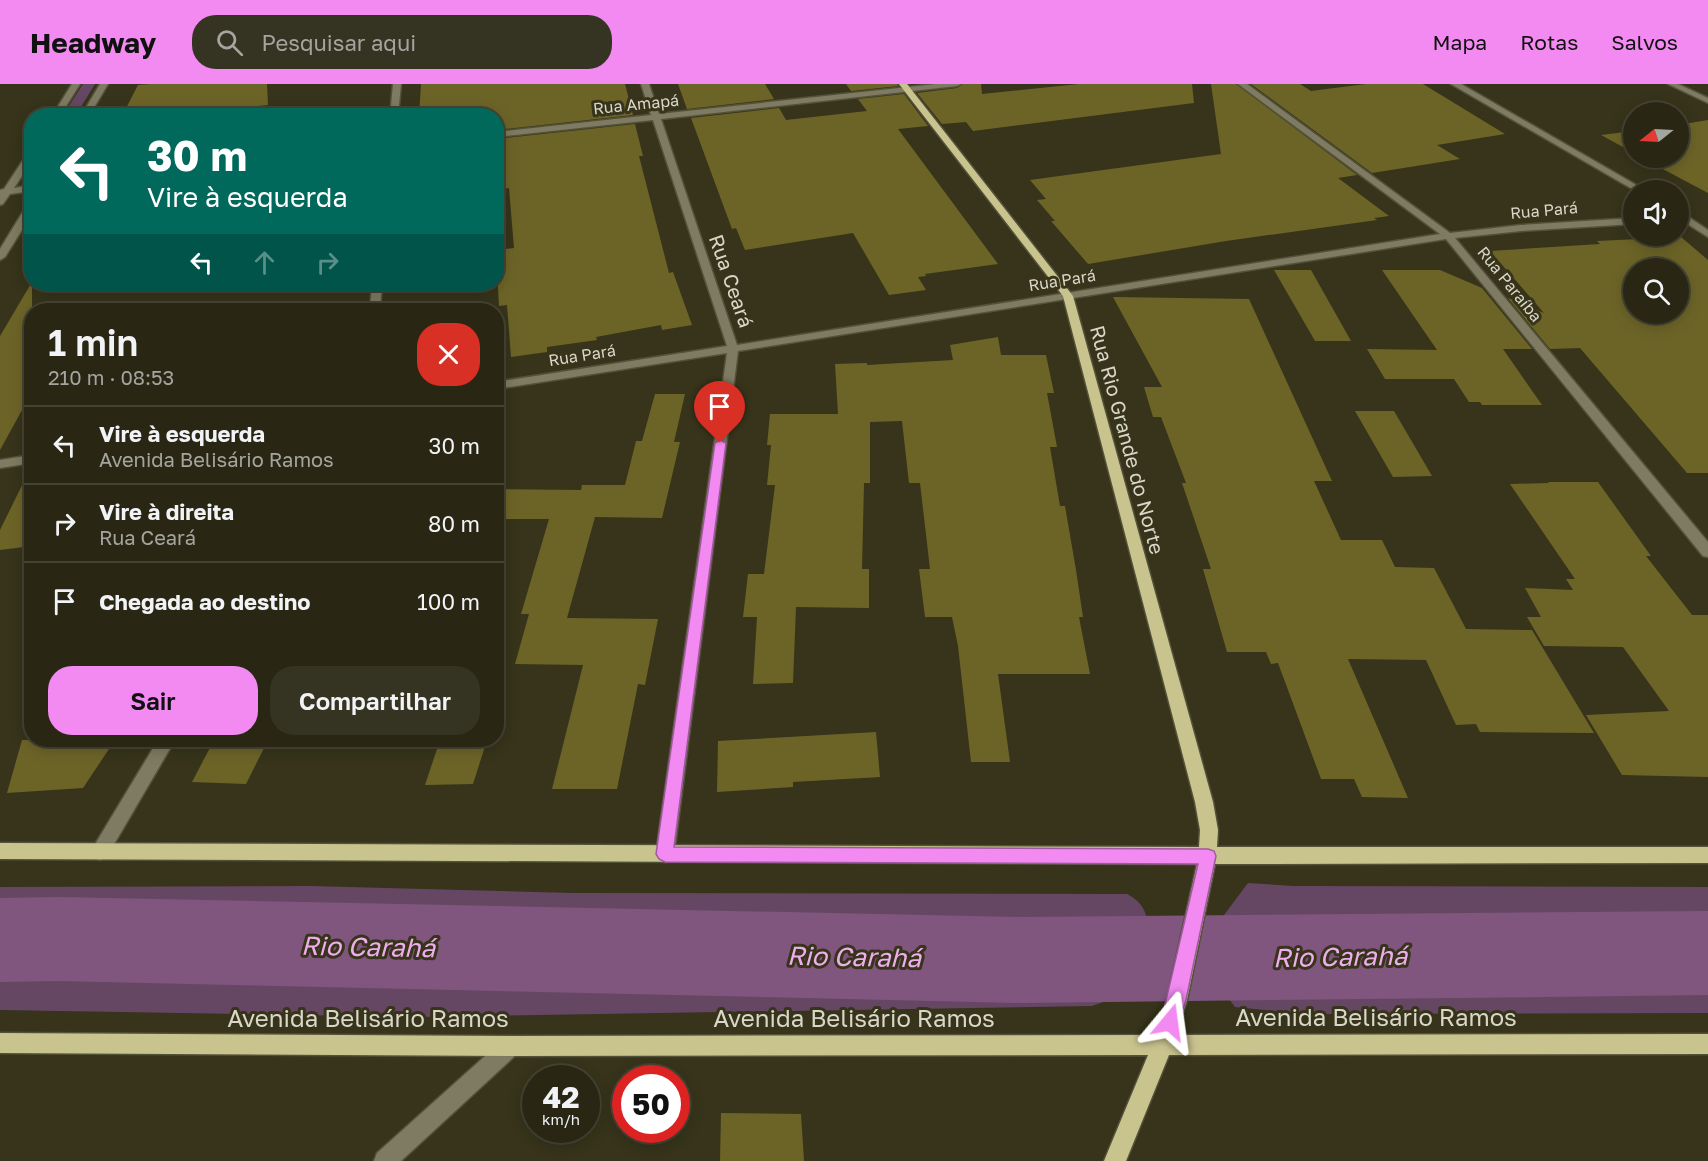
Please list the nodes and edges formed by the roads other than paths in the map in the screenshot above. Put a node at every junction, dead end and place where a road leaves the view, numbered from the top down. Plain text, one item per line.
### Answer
1 (76, 84) edge
2 (104, 84) edge
3 (398, 84) edge
4 (645, 84) edge
5 (957, 84) edge
6 (1242, 84) edge
7 (1455, 84) edge
8 (1672, 84) edge
9 (905, 87) edge
10 (1708, 101) edge
11 (61, 108) edge
12 (90, 108) edge
13 (395, 108) edge
14 (656, 117) junction
15 (504, 134) edge
16 (24, 164) edge
17 (1623, 180) edge
18 (24, 189) edge
19 (4, 192) edge
20 (0, 202) edge
21 (24, 218) edge
22 (1689, 219) edge
23 (1689, 221) edge
24 (1693, 221) junction
25 (1623, 222) edge
26 (1708, 222) edge
27 (1708, 234) edge
28 (1448, 236) junction
29 (0, 257) edge
30 (1068, 296) junction
31 (733, 348) junction
32 (504, 385) edge
33 (24, 460) edge
34 (0, 464) edge
35 (1708, 552) edge
36 (163, 747) edge
37 (0, 851) edge
38 (100, 852) junction
39 (665, 854) junction
40 (1708, 855) edge
41 (1208, 856) junction
42 (0, 1043) edge
43 (1163, 1044) junction
44 (1708, 1044) edge
45 (511, 1046) junction
46 (385, 1161) edge
47 (1115, 1161) edge

1 - 11 street
2 - 12 street
3 - 13 street
4 - 14 street, Rua Ceará
5 - 9 street, Rua Amapá
6 - 28 street, Rua Paraíba
7 - 17 street
8 - 10 street
9 - 14 street, Rua Amapá
9 - 30 main road, Rua Rio Grande do Norte
14 - 15 street, Rua Amapá
14 - 31 street, Rua Ceará
16 - 19 street
18 - 19 street
19 - 20 street
21 - 29 street
22 - 24 street
23 - 24 street
24 - 26 street
24 - 27 street
25 - 28 street, Rua Pará
28 - 30 street, Rua Pará
28 - 35 street, Rua Paraíba
30 - 31 street, Rua Pará
30 - 41 main road, Rua Rio Grande do Norte
31 - 32 street, Rua Pará
31 - 39 street, Rua Ceará
33 - 34 street
36 - 38 street
37 - 38 main road
38 - 39 main road
39 - 41 main road
40 - 41 main road
41 - 43 main road, Rua Rio Grande do Norte
42 - 45 main road, Avenida Belisário Ramos
43 - 44 main road, Avenida Belisário Ramos
43 - 45 main road, Avenida Belisário Ramos
43 - 47 main road, Rua Rio Grande do Norte
45 - 46 street

